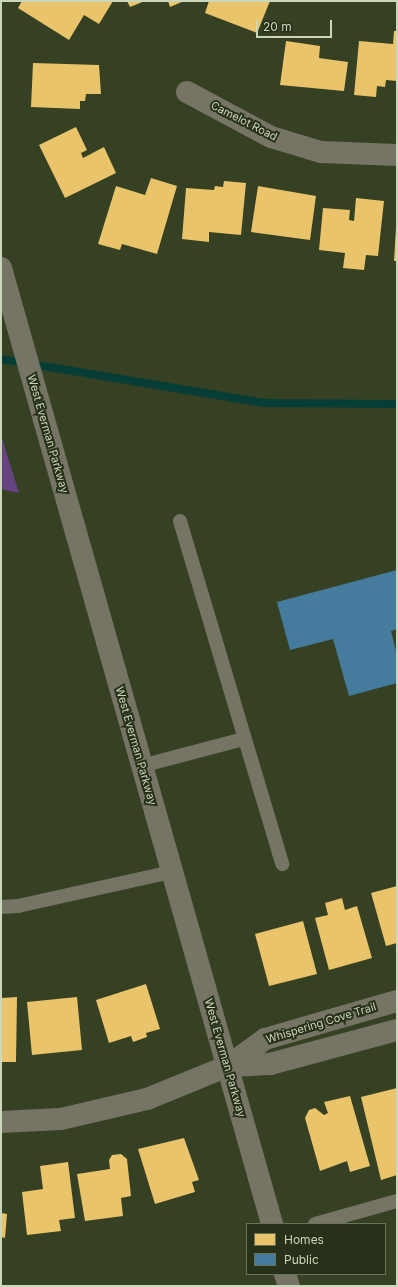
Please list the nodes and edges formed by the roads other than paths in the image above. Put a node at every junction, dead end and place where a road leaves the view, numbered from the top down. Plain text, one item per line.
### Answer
1 (187, 92) dead end
2 (397, 156) edge
3 (1, 268) edge
4 (180, 522) dead end
5 (244, 739) junction
6 (141, 766) junction
7 (282, 864) dead end
8 (171, 872) junction
9 (1, 907) edge
10 (397, 1001) edge
11 (344, 1015) junction
12 (397, 1030) edge
13 (352, 1041) junction
14 (228, 1066) junction
15 (1, 1122) edge
16 (397, 1201) edge
17 (272, 1223) edge
18 (320, 1223) edge
19 (285, 1275) edge
20 (289, 1286) edge

1 - 2 street, Camelot Road
3 - 6 street, West Everman Parkway
4 - 5 lane
5 - 6 lane
5 - 7 lane
6 - 8 street, West Everman Parkway
8 - 9 lane
8 - 14 street, West Everman Parkway
10 - 11 street, Whispering Cove Trail
11 - 13 street
11 - 14 street, Whispering Cove Trail
12 - 13 street, Whispering Cove Trail
13 - 14 street, Whispering Cove Trail
14 - 15 street, Whispering Cove Trail
14 - 17 street, West Everman Parkway
16 - 18 lane
19 - 20 street

